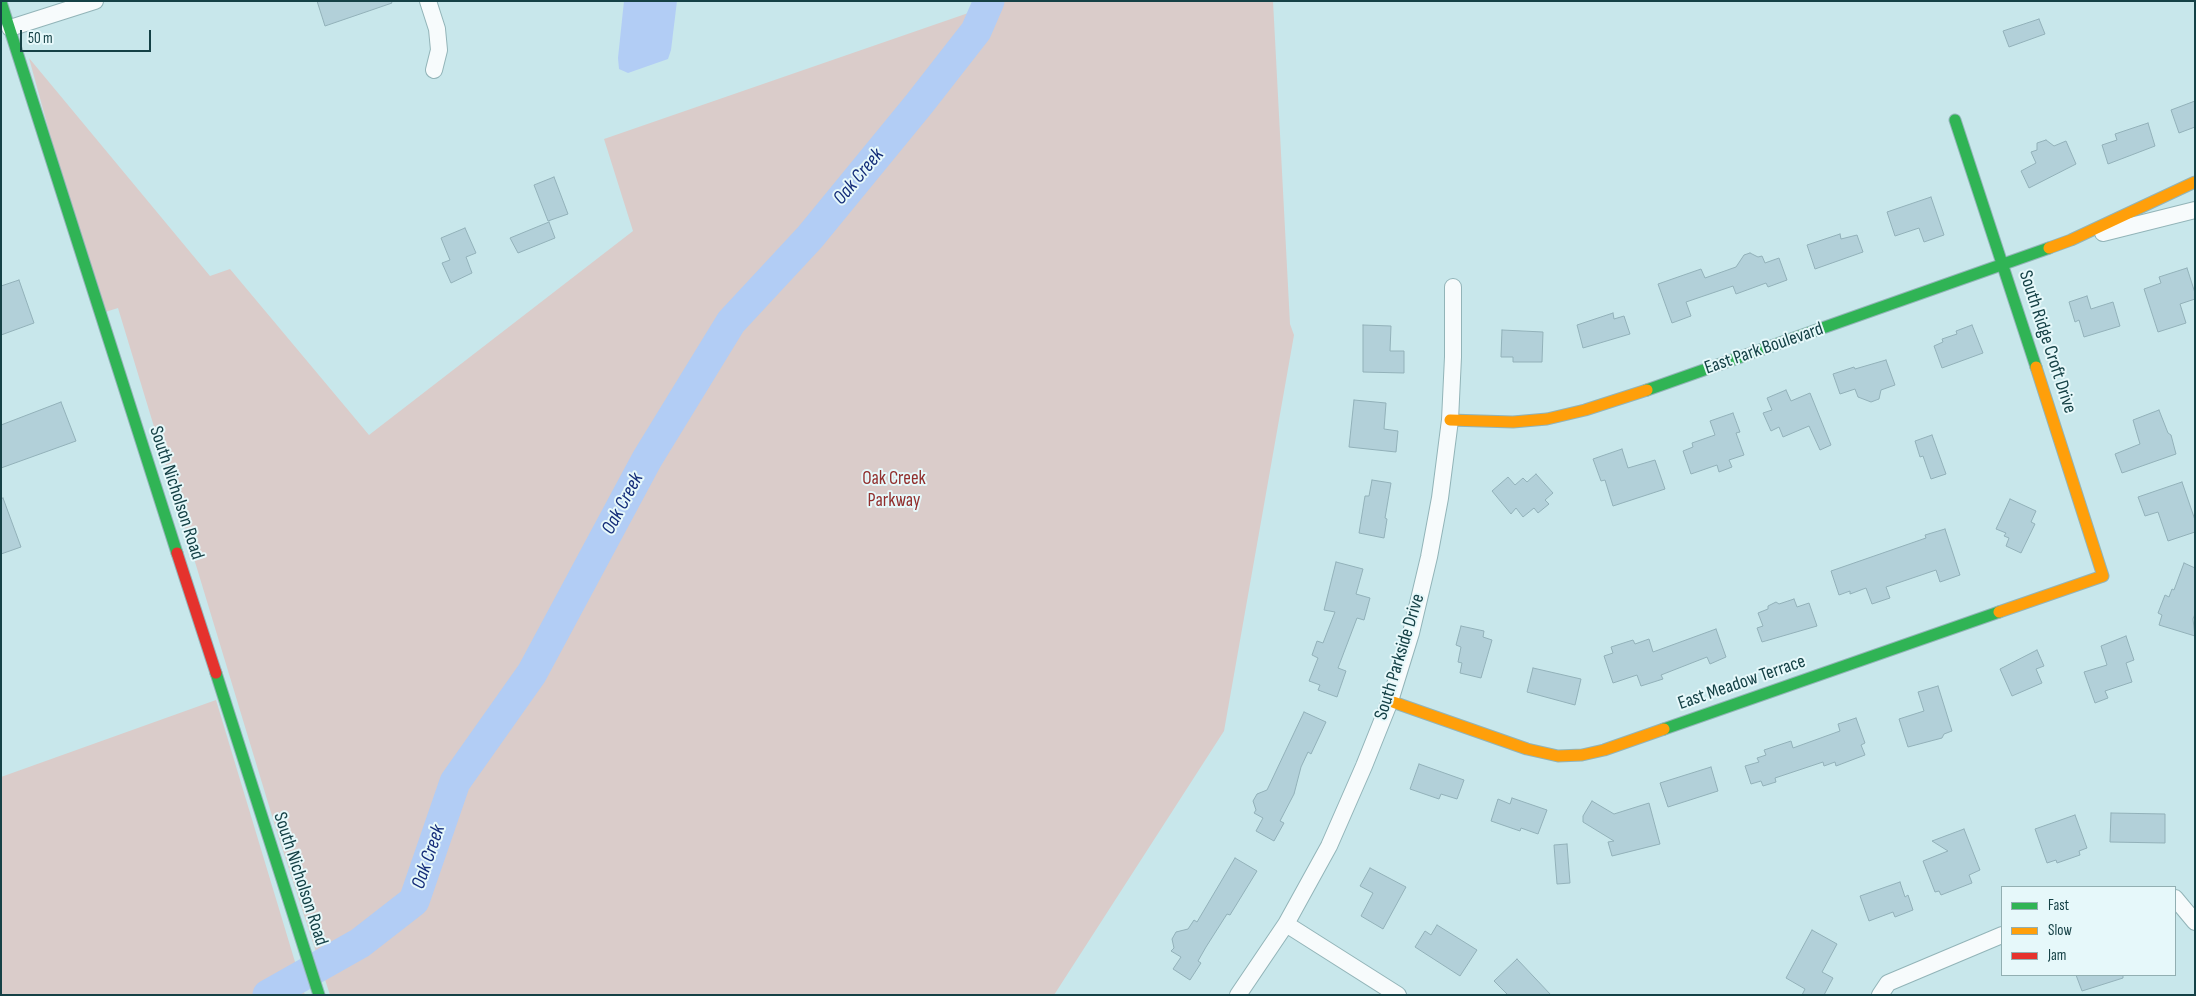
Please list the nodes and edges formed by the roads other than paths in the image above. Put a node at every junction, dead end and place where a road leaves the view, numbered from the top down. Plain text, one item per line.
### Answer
1 (95, 1) edge
2 (428, 1) edge
3 (1, 2) edge
4 (10, 28) junction
5 (434, 70) dead end
6 (1955, 120) dead end
7 (2195, 182) edge
8 (2195, 210) edge
9 (2072, 240) junction
10 (2004, 265) junction
11 (1453, 287) dead end
12 (1450, 420) junction
13 (2103, 576) joint
14 (1390, 701) junction
15 (2176, 899) edge
16 (2195, 922) edge
17 (1286, 924) junction
18 (2001, 935) edge
19 (319, 995) edge
20 (1238, 995) edge
21 (1398, 995) edge
22 (1880, 995) edge

1 - 4 street
2 - 5 street
3 - 4 street, South Nicholson Road
4 - 19 street, South Nicholson Road
6 - 10 street, South Ridge Croft Drive
7 - 9 street, East Park Boulevard
8 - 9 street, East Park Boulevard
9 - 10 street, East Park Boulevard
10 - 12 street, East Park Boulevard
10 - 13 street, South Ridge Croft Drive
11 - 12 street, South Parkside Drive
12 - 14 street, South Parkside Drive
13 - 14 street, East Meadow Terrace
14 - 17 street, South Parkside Drive
15 - 16 street
17 - 20 street, South Parkside Drive
17 - 21 street
18 - 22 street

